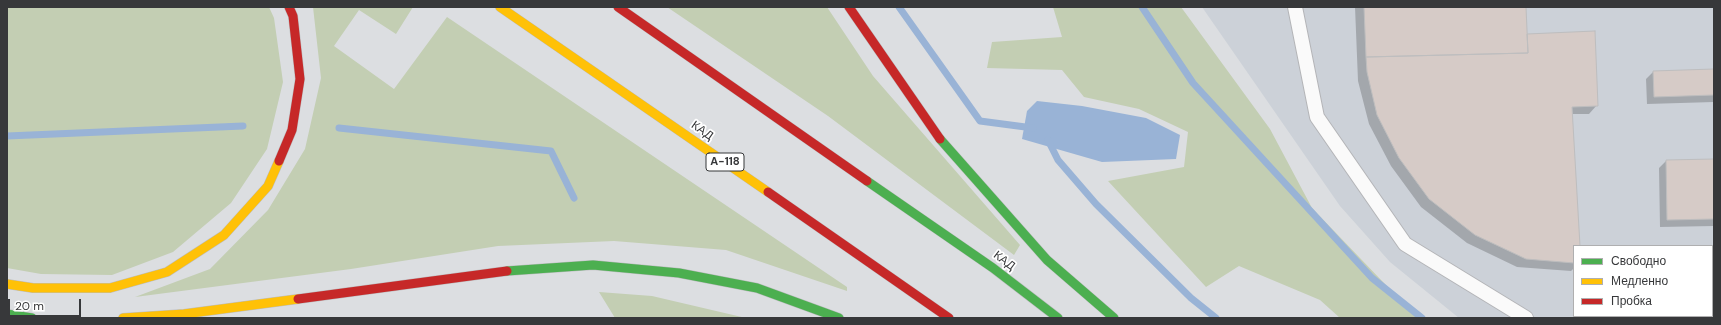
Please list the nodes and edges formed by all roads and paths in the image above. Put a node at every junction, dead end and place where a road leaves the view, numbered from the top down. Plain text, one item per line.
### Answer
1 (289, 7) edge
2 (500, 7) edge
3 (618, 7) edge
4 (849, 7) edge
5 (1295, 7) edge
6 (7, 284) edge
7 (7, 314) edge
8 (32, 318) edge
9 (124, 318) edge
10 (839, 318) edge
11 (949, 318) edge
12 (1058, 318) edge
13 (1114, 318) edge
14 (1526, 318) edge

1 - 6 main road
2 - 11 main road, КАД / А-118
3 - 12 main road, КАД
4 - 13 main road
5 - 14 lane
7 - 8 main road
9 - 10 main road

